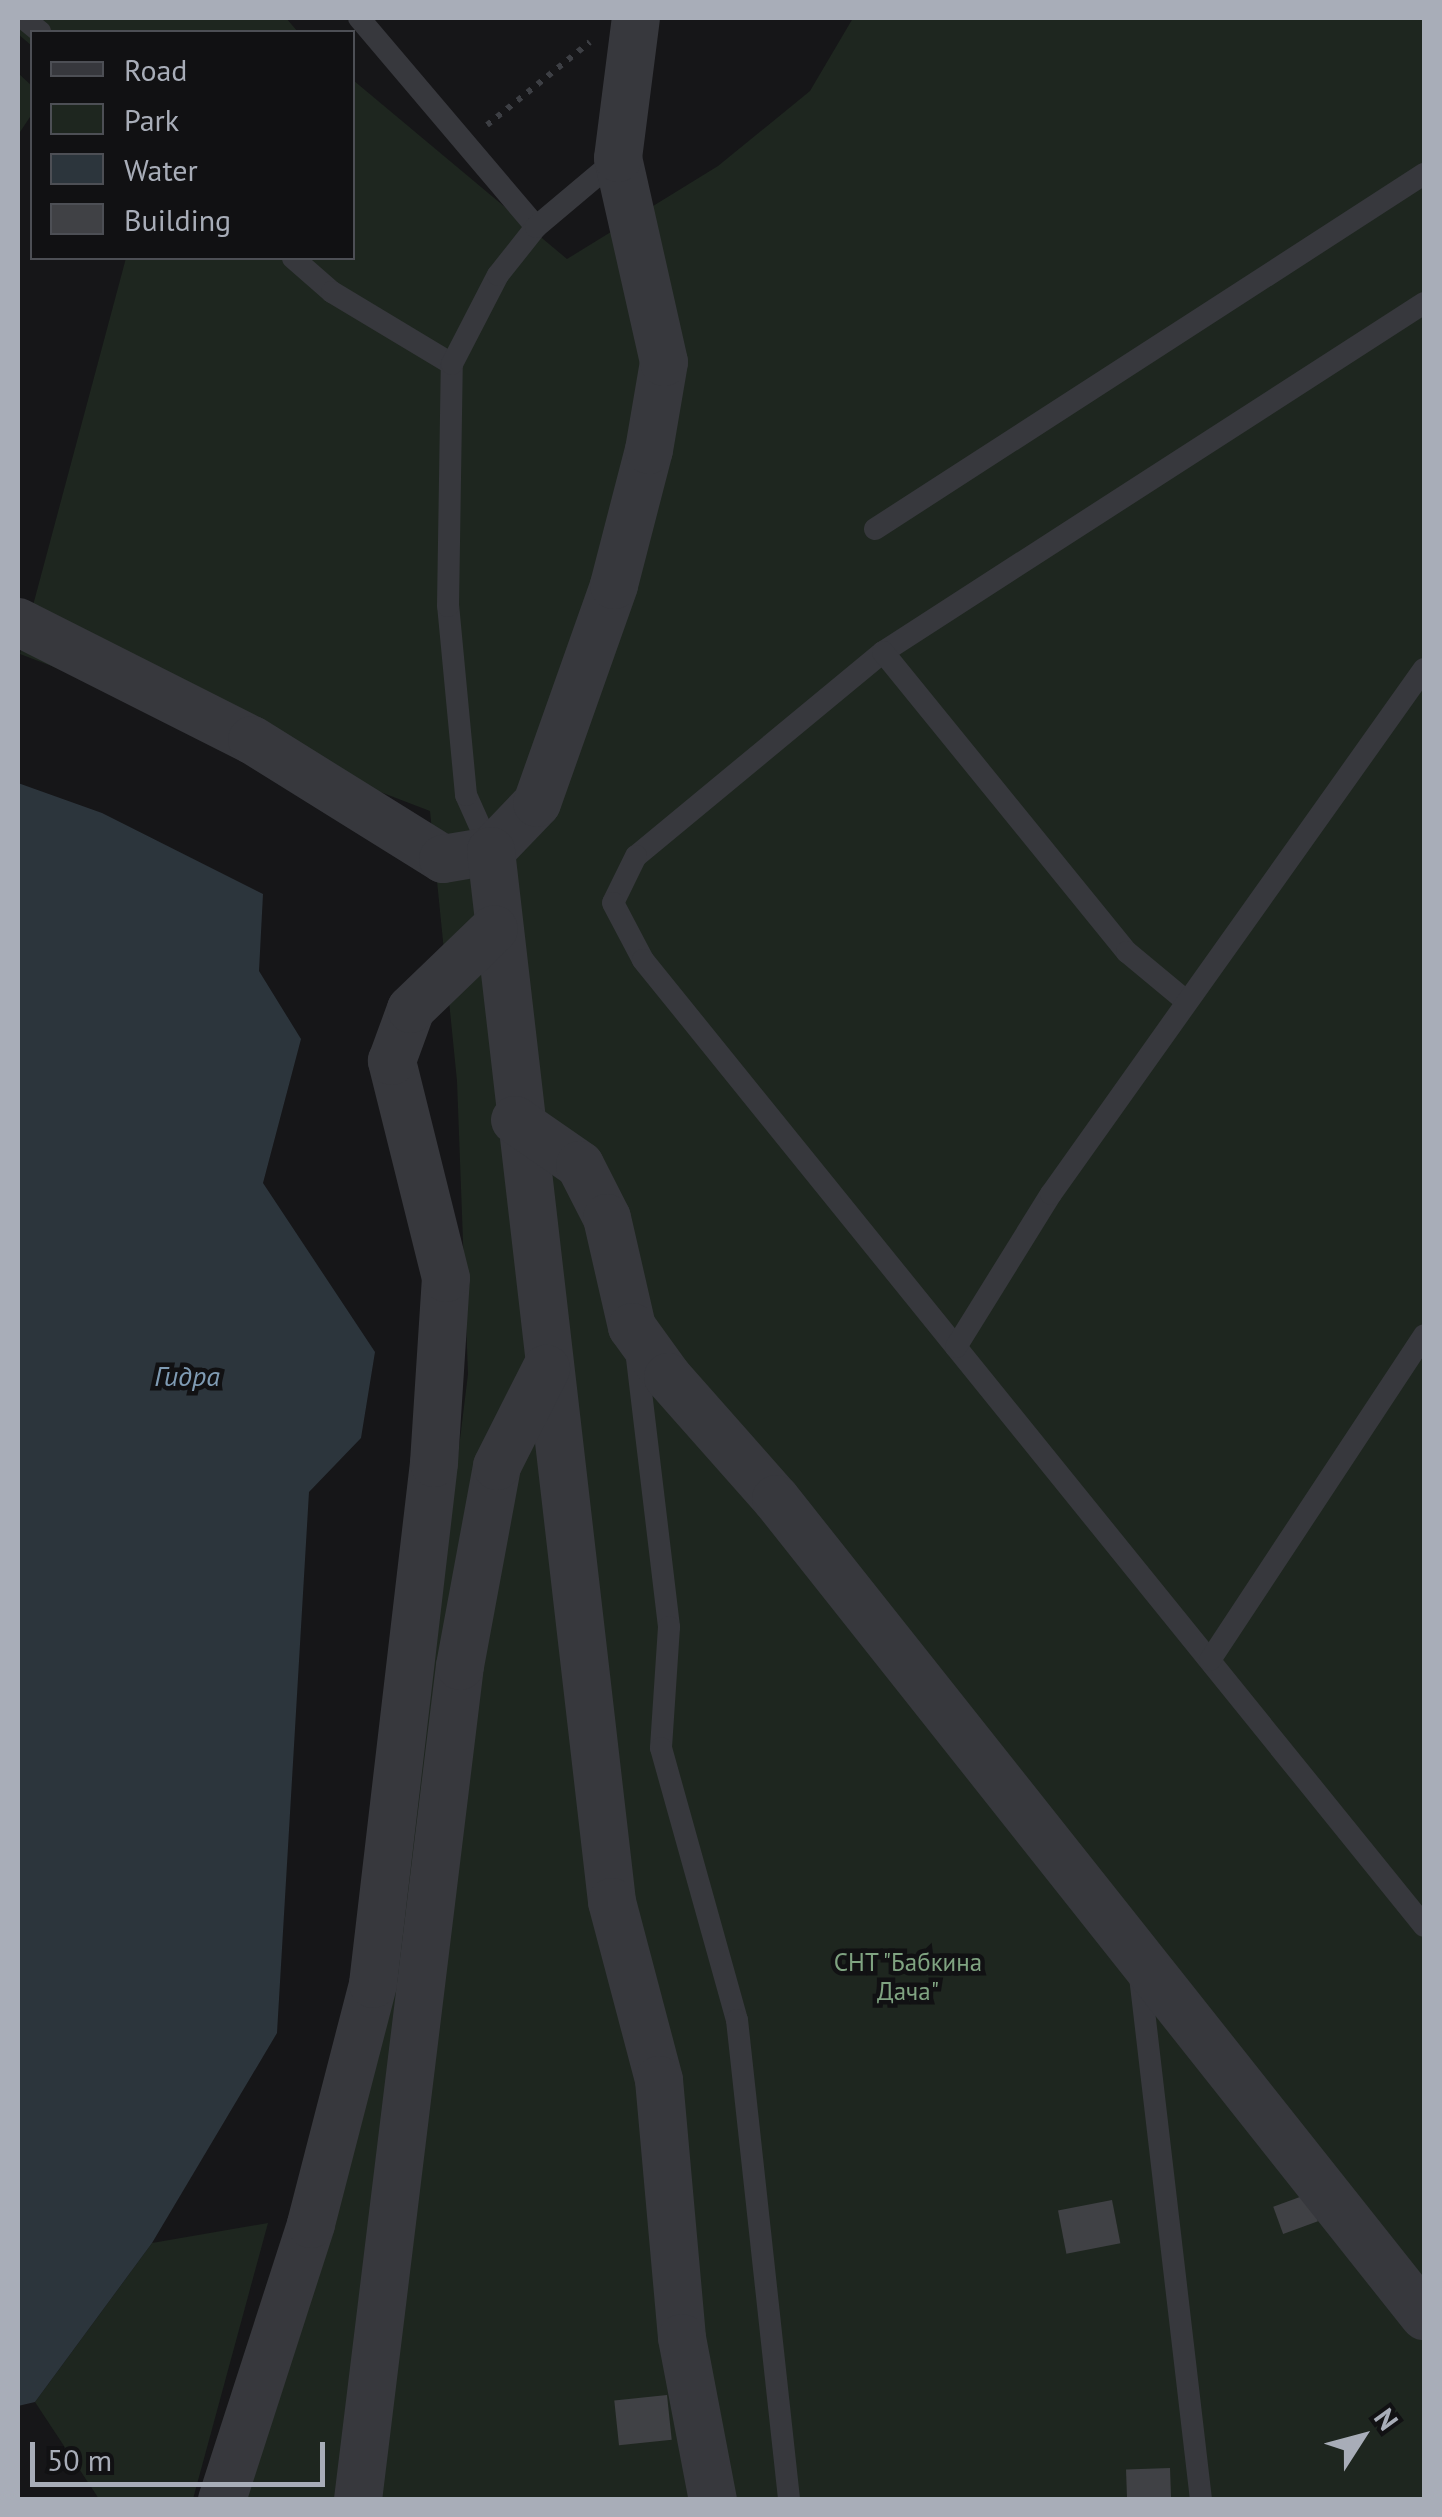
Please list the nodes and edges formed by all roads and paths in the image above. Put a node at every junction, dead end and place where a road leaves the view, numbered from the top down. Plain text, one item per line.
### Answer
1 (359, 18) edge
2 (620, 24) edge
3 (465, 139) junction
4 (618, 158) junction
5 (1424, 174) edge
6 (536, 226) junction
7 (296, 260) edge
8 (1424, 304) edge
9 (452, 364) junction
10 (875, 529) dead end
11 (18, 622) edge
12 (883, 652) junction
13 (1424, 669) edge
14 (491, 851) junction
15 (494, 929) junction
16 (1186, 1001) junction
17 (515, 1120) junction
18 (632, 1327) junction
19 (1424, 1335) edge
20 (956, 1347) junction
21 (546, 1369) junction
22 (1210, 1660) junction
23 (1424, 1926) edge
24 (1138, 1955) junction
25 (1424, 2316) edge
26 (222, 2500) edge
27 (358, 2500) edge
28 (714, 2500) edge
29 (788, 2500) edge
30 (1201, 2500) edge

1 - 3 lane
2 - 3 path
2 - 4 street
3 - 6 lane
4 - 6 lane
4 - 14 street
5 - 10 lane
6 - 9 lane
7 - 9 lane
8 - 12 lane
9 - 14 lane
11 - 14 street
12 - 16 lane
12 - 20 lane
13 - 16 lane
14 - 15 street
15 - 17 street
15 - 26 street
16 - 20 lane
17 - 18 street
17 - 21 street
18 - 24 street
18 - 29 lane
19 - 22 lane
20 - 22 lane
21 - 27 street
21 - 28 street
22 - 23 lane
24 - 25 street
24 - 30 lane

